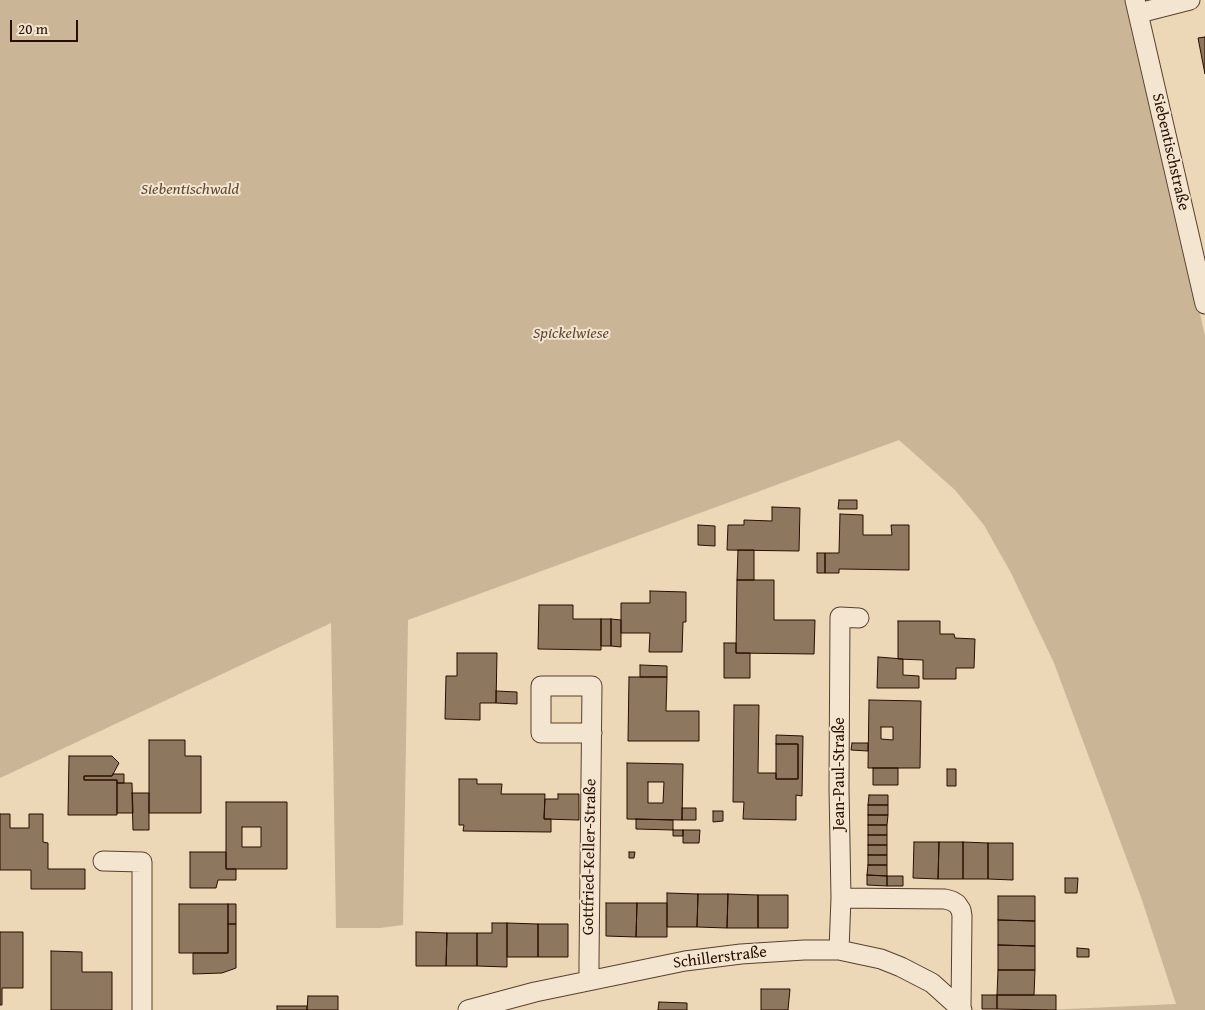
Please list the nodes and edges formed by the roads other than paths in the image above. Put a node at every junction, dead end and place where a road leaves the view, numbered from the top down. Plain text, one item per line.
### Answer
1 (1190, 0) edge
2 (1137, 6) edge
3 (1205, 304) edge
4 (859, 618) dead end
5 (592, 733) dead end
6 (103, 862) dead end
7 (841, 898) junction
8 (839, 950) junction
9 (589, 980) junction
10 (962, 1009) edge
11 (142, 1010) edge
12 (468, 1010) edge

1 - 2 street
2 - 3 street, Siebentischstraße
4 - 7 street, Jean-Paul-Straße
5 - 9 street, Gottfried-Keller-Straße
6 - 11 street
7 - 8 street, Jean-Paul-Straße
7 - 10 street, Schillerstraße
8 - 9 street, Schillerstraße
8 - 10 street, Schillerstraße
9 - 12 street, Schillerstraße

